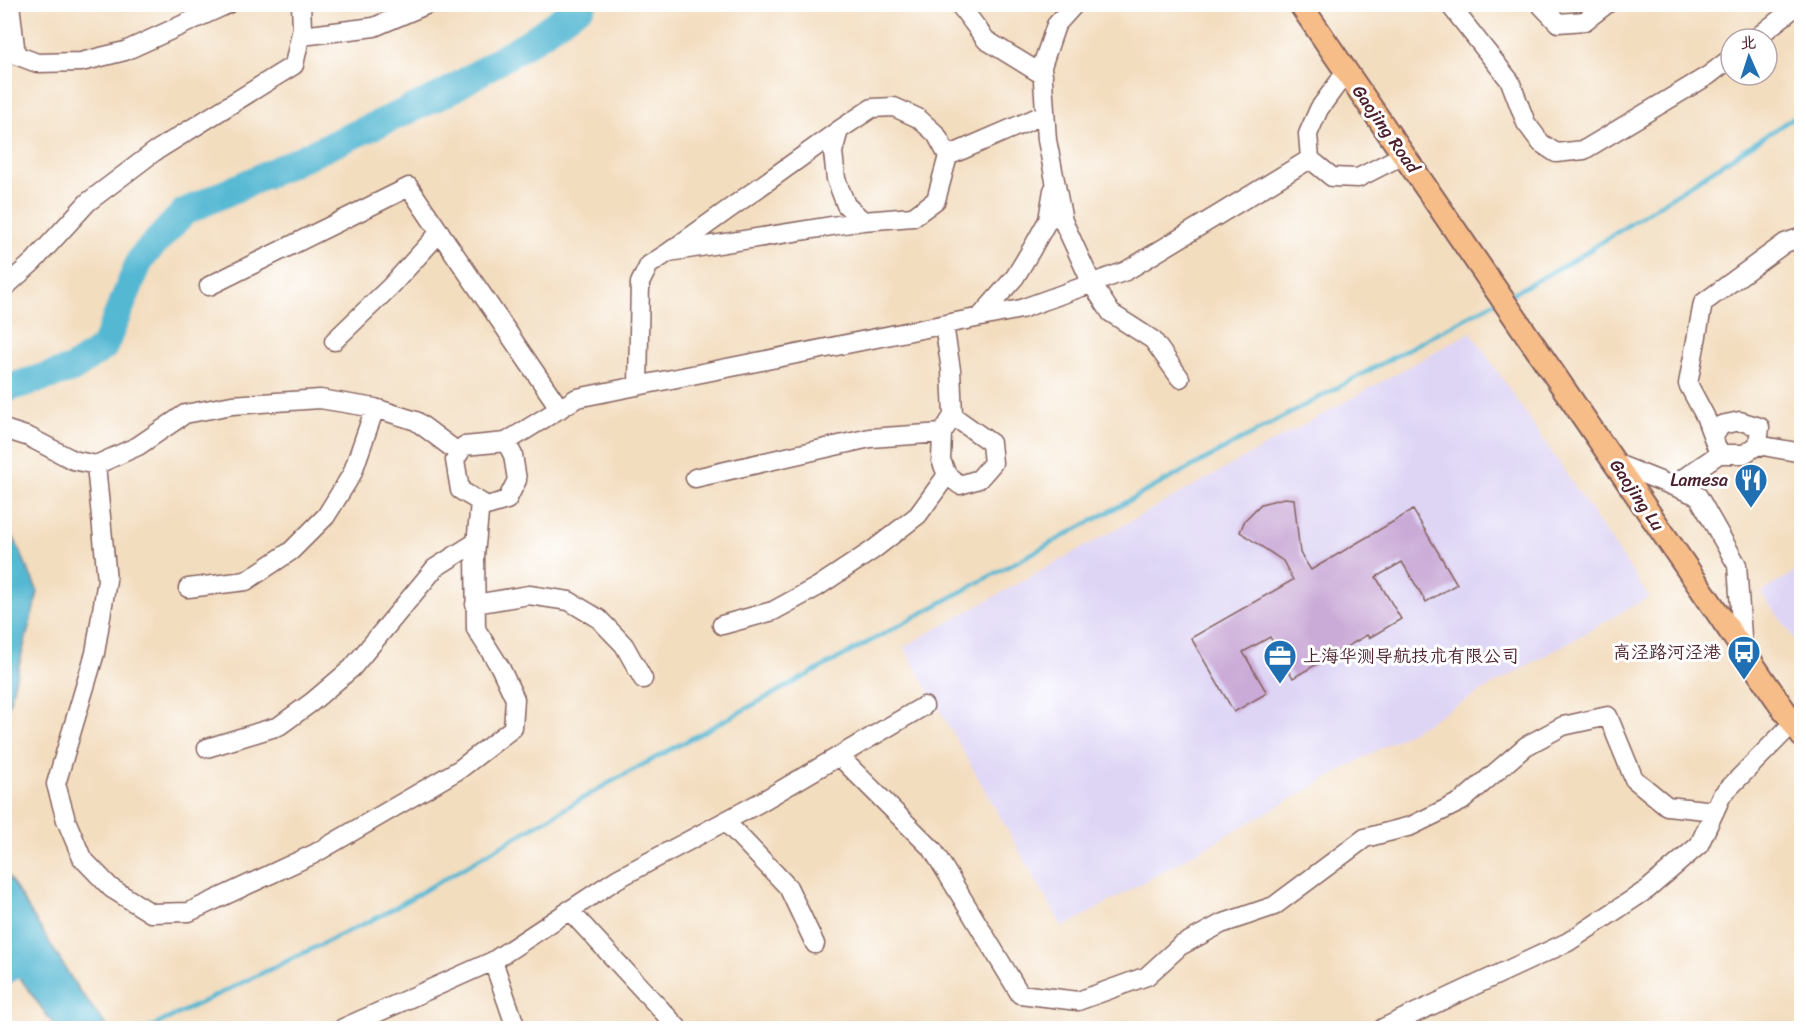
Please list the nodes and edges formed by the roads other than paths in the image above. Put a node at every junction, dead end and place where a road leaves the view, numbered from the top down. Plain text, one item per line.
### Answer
1 (10, 4) edge
2 (228, 4) edge
3 (301, 4) edge
4 (428, 4) edge
5 (959, 4) edge
6 (1075, 4) edge
7 (1300, 4) edge
8 (1449, 4) edge
9 (1540, 4) edge
10 (1607, 4) edge
11 (1799, 4) edge
12 (1770, 27) edge
13 (310, 35) dead end
14 (1719, 67) edge
15 (1346, 72) junction
16 (1043, 75) junction
17 (1045, 114) junction
18 (839, 130) junction
19 (1403, 155) junction
20 (948, 156) junction
21 (1310, 159) junction
22 (1055, 179) junction
23 (863, 221) junction
24 (440, 231) junction
25 (1802, 237) edge
26 (669, 252) junction
27 (1472, 253) joint
28 (1092, 284) junction
29 (209, 286) dead end
30 (4, 288) edge
31 (980, 317) junction
32 (944, 325) junction
33 (334, 342) dead end
34 (1180, 378) dead end
35 (638, 386) junction
36 (375, 408) junction
37 (560, 409) junction
38 (953, 416) junction
39 (4, 429) edge
40 (942, 433) junction
41 (506, 442) junction
42 (1758, 445) junction
43 (1716, 446) junction
44 (459, 453) junction
45 (1802, 453) edge
46 (1615, 463) junction
47 (96, 465) junction
48 (947, 475) junction
49 (695, 478) dead end
50 (1672, 486) junction
51 (480, 502) junction
52 (476, 542) junction
53 (188, 588) dead end
54 (475, 604) junction
55 (722, 625) dead end
56 (1743, 651) junction
57 (643, 679) dead end
58 (924, 706) dead end
59 (1797, 730) edge
60 (207, 748) dead end
61 (839, 756) junction
62 (1714, 812) junction
63 (725, 821) junction
64 (569, 910) junction
65 (815, 944) dead end
66 (493, 961) junction
67 (343, 1029) edge
68 (516, 1029) edge
69 (678, 1029) edge
70 (1383, 1029) edge

1 - 2 lane
3 - 30 lane
4 - 13 lane
5 - 16 lane
6 - 16 lane
7 - 15 main road, Gaojing Road
8 - 14 lane
9 - 10 lane
11 - 12 lane
15 - 19 main road, Gaojing Road
15 - 21 lane
16 - 17 lane
17 - 20 lane
17 - 22 lane
18 - 20 lane
18 - 23 lane
18 - 26 lane
19 - 21 lane
19 - 27 main road, Gaojing Road
20 - 23 lane
21 - 28 lane
22 - 28 lane
22 - 31 lane
23 - 26 lane
24 - 29 lane
24 - 33 lane
24 - 37 lane
25 - 43 lane
26 - 35 lane
27 - 46 main road, Gaojing Lu
28 - 31 lane
28 - 34 lane
31 - 32 lane
32 - 35 lane
32 - 38 lane
35 - 37 lane
36 - 44 lane
36 - 47 lane
36 - 53 lane
37 - 41 lane
38 - 40 lane
38 - 48 lane
39 - 47 lane
40 - 48 lane
40 - 49 lane
41 - 44 lane
41 - 51 lane
42 - 43 lane
42 - 43 lane
42 - 45 lane
43 - 50 lane
44 - 51 lane
46 - 50 lane
46 - 56 main road, Gaojing Lu
47 - 54 lane
48 - 55 lane
50 - 56 lane
51 - 52 lane
52 - 54 lane
52 - 60 lane
54 - 57 lane
56 - 59 main road, Gaojing Lu
58 - 61 lane
59 - 62 lane
61 - 62 lane
61 - 63 lane
62 - 70 lane
63 - 64 lane
63 - 65 lane
64 - 66 lane
64 - 69 lane
66 - 67 lane
66 - 68 lane

